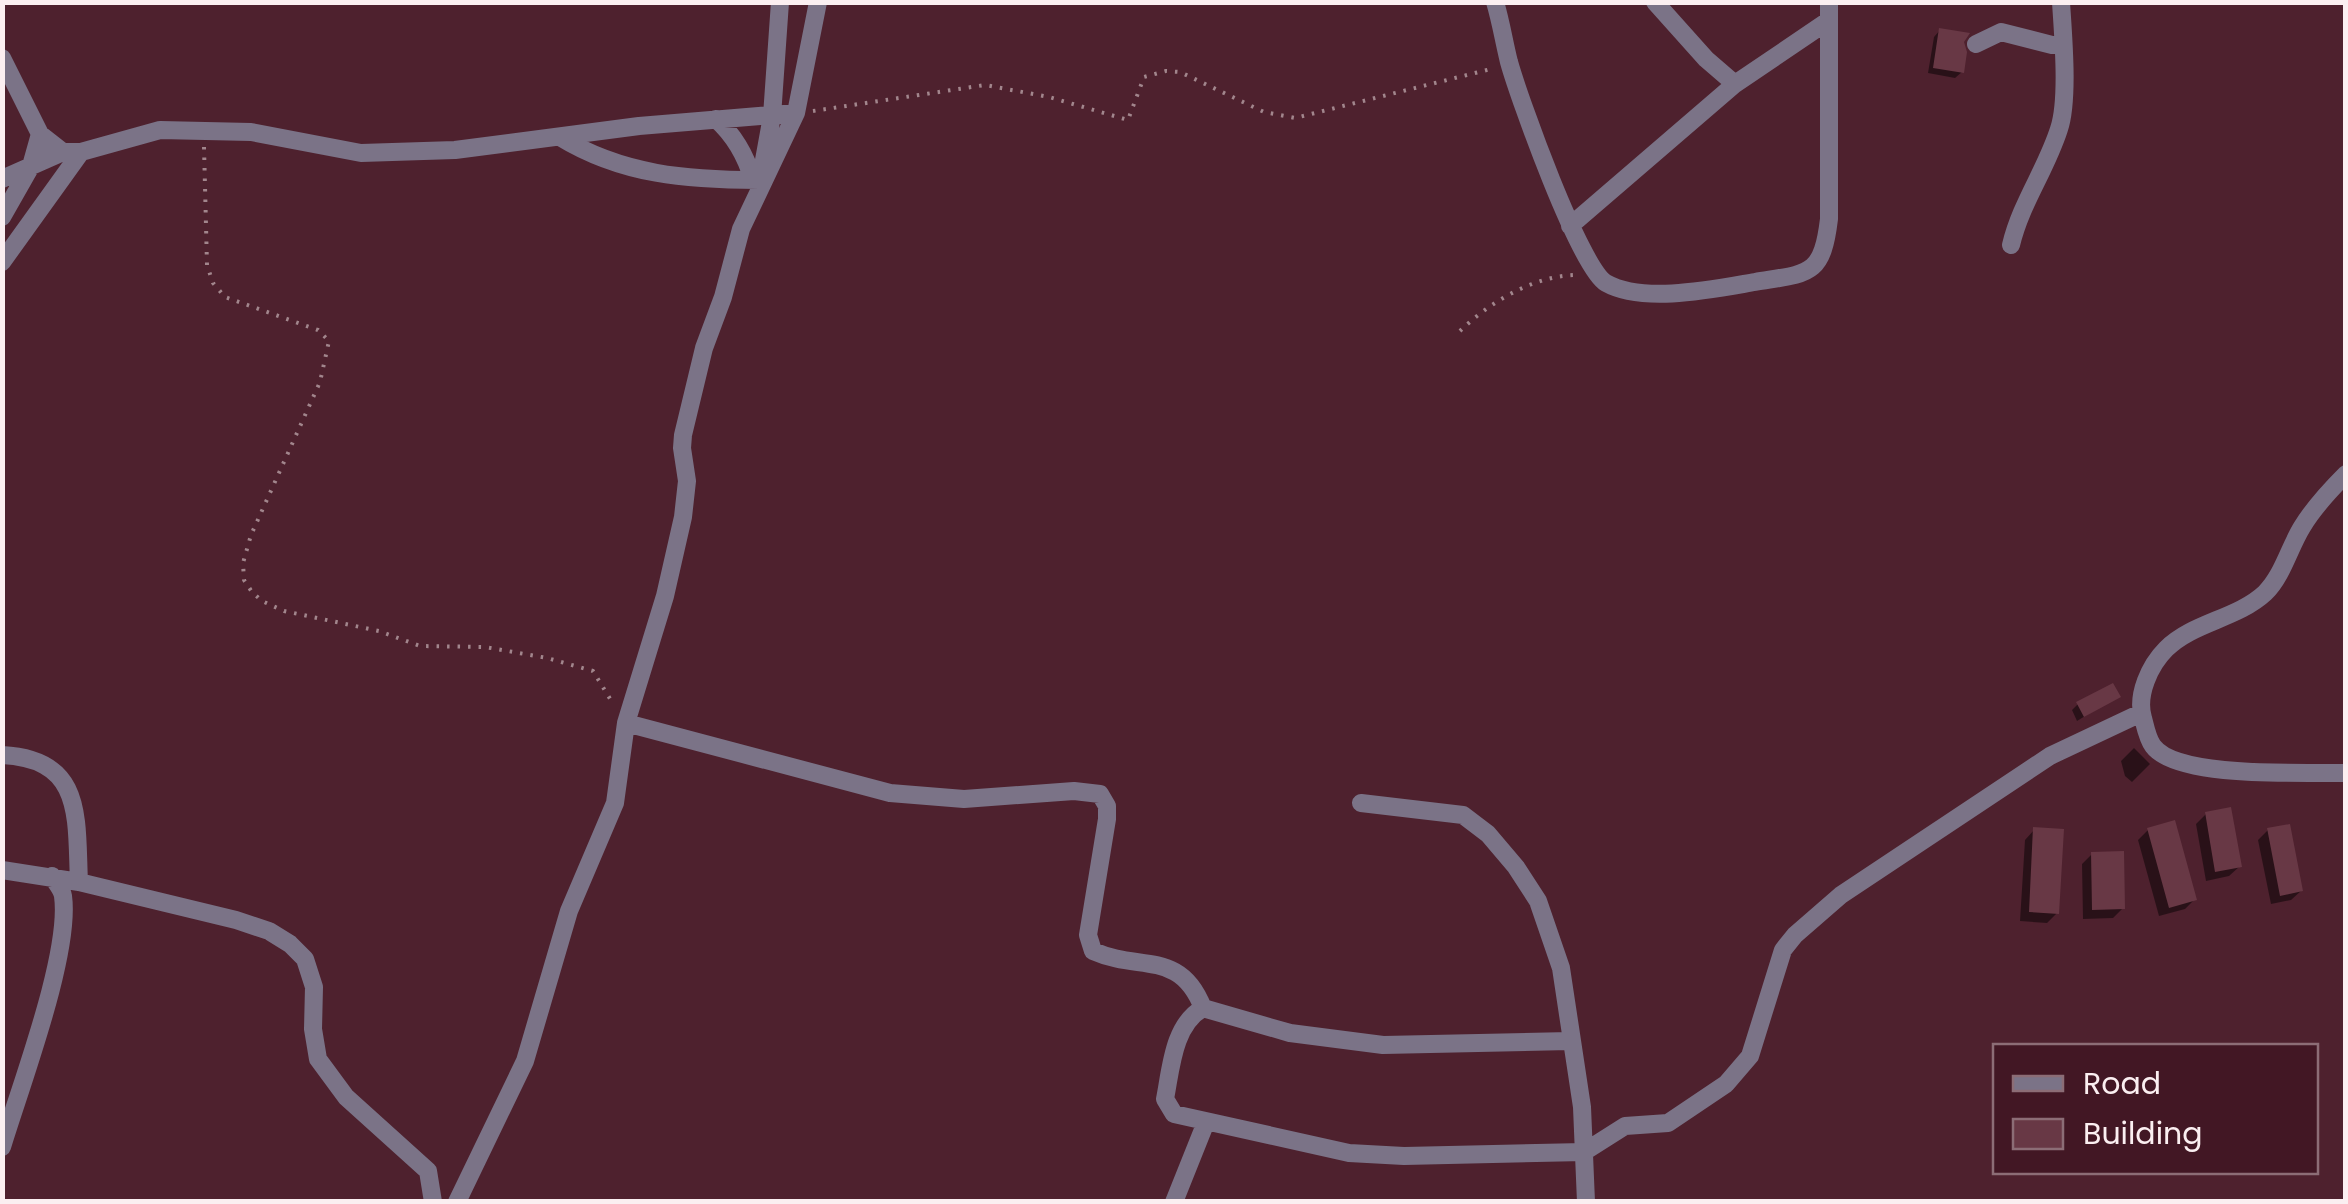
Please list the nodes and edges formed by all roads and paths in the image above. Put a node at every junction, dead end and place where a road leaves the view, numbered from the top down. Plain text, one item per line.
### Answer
1 (780, 2) edge
2 (818, 2) edge
3 (1495, 2) edge
4 (1655, 2) edge
5 (2061, 2) edge
6 (1829, 12) edge
7 (1976, 44) dead end
8 (2063, 44) junction
9 (2, 58) edge
10 (1510, 64) junction
11 (1736, 84) junction
12 (796, 113) junction
13 (772, 116) junction
14 (716, 120) junction
15 (204, 132) junction
16 (40, 134) junction
17 (560, 137) junction
18 (72, 152) junction
19 (31, 166) junction
20 (2, 178) edge
21 (756, 185) junction
22 (2, 217) edge
23 (1570, 226) junction
24 (2011, 244) dead end
25 (2, 262) edge
26 (1602, 281) junction
27 (1460, 331) dead end
28 (2346, 474) edge
29 (2140, 713) junction
30 (626, 723) junction
31 (2, 755) edge
32 (2346, 773) edge
33 (1362, 803) dead end
34 (2, 870) edge
35 (52, 876) junction
36 (79, 882) junction
37 (1203, 1008) junction
38 (1570, 1040) junction
39 (1206, 1122) junction
40 (2, 1147) edge
41 (1584, 1152) junction
42 (433, 1202) edge
43 (457, 1202) edge
44 (1174, 1202) edge
45 (1586, 1202) edge

1 - 13 street
2 - 12 street
3 - 10 street
4 - 11 street
5 - 8 street
6 - 11 street
6 - 26 street
7 - 8 street
8 - 24 street
9 - 16 street
10 - 12 path
10 - 23 street
11 - 23 street
12 - 13 street
12 - 21 street
13 - 14 street
13 - 21 street
14 - 17 street
14 - 21 street
15 - 17 street
15 - 18 street
15 - 30 path
16 - 18 street
16 - 19 street
17 - 21 street
18 - 19 street
18 - 25 street
19 - 20 street
19 - 22 street
21 - 30 street
23 - 26 street
26 - 27 path
28 - 29 street
29 - 32 street
29 - 41 street
30 - 37 street
30 - 43 street
31 - 36 street
33 - 38 street
34 - 35 street
35 - 36 street
35 - 40 street
36 - 42 street
37 - 38 street
37 - 39 street
38 - 41 street
39 - 41 street
39 - 44 street
41 - 45 street

